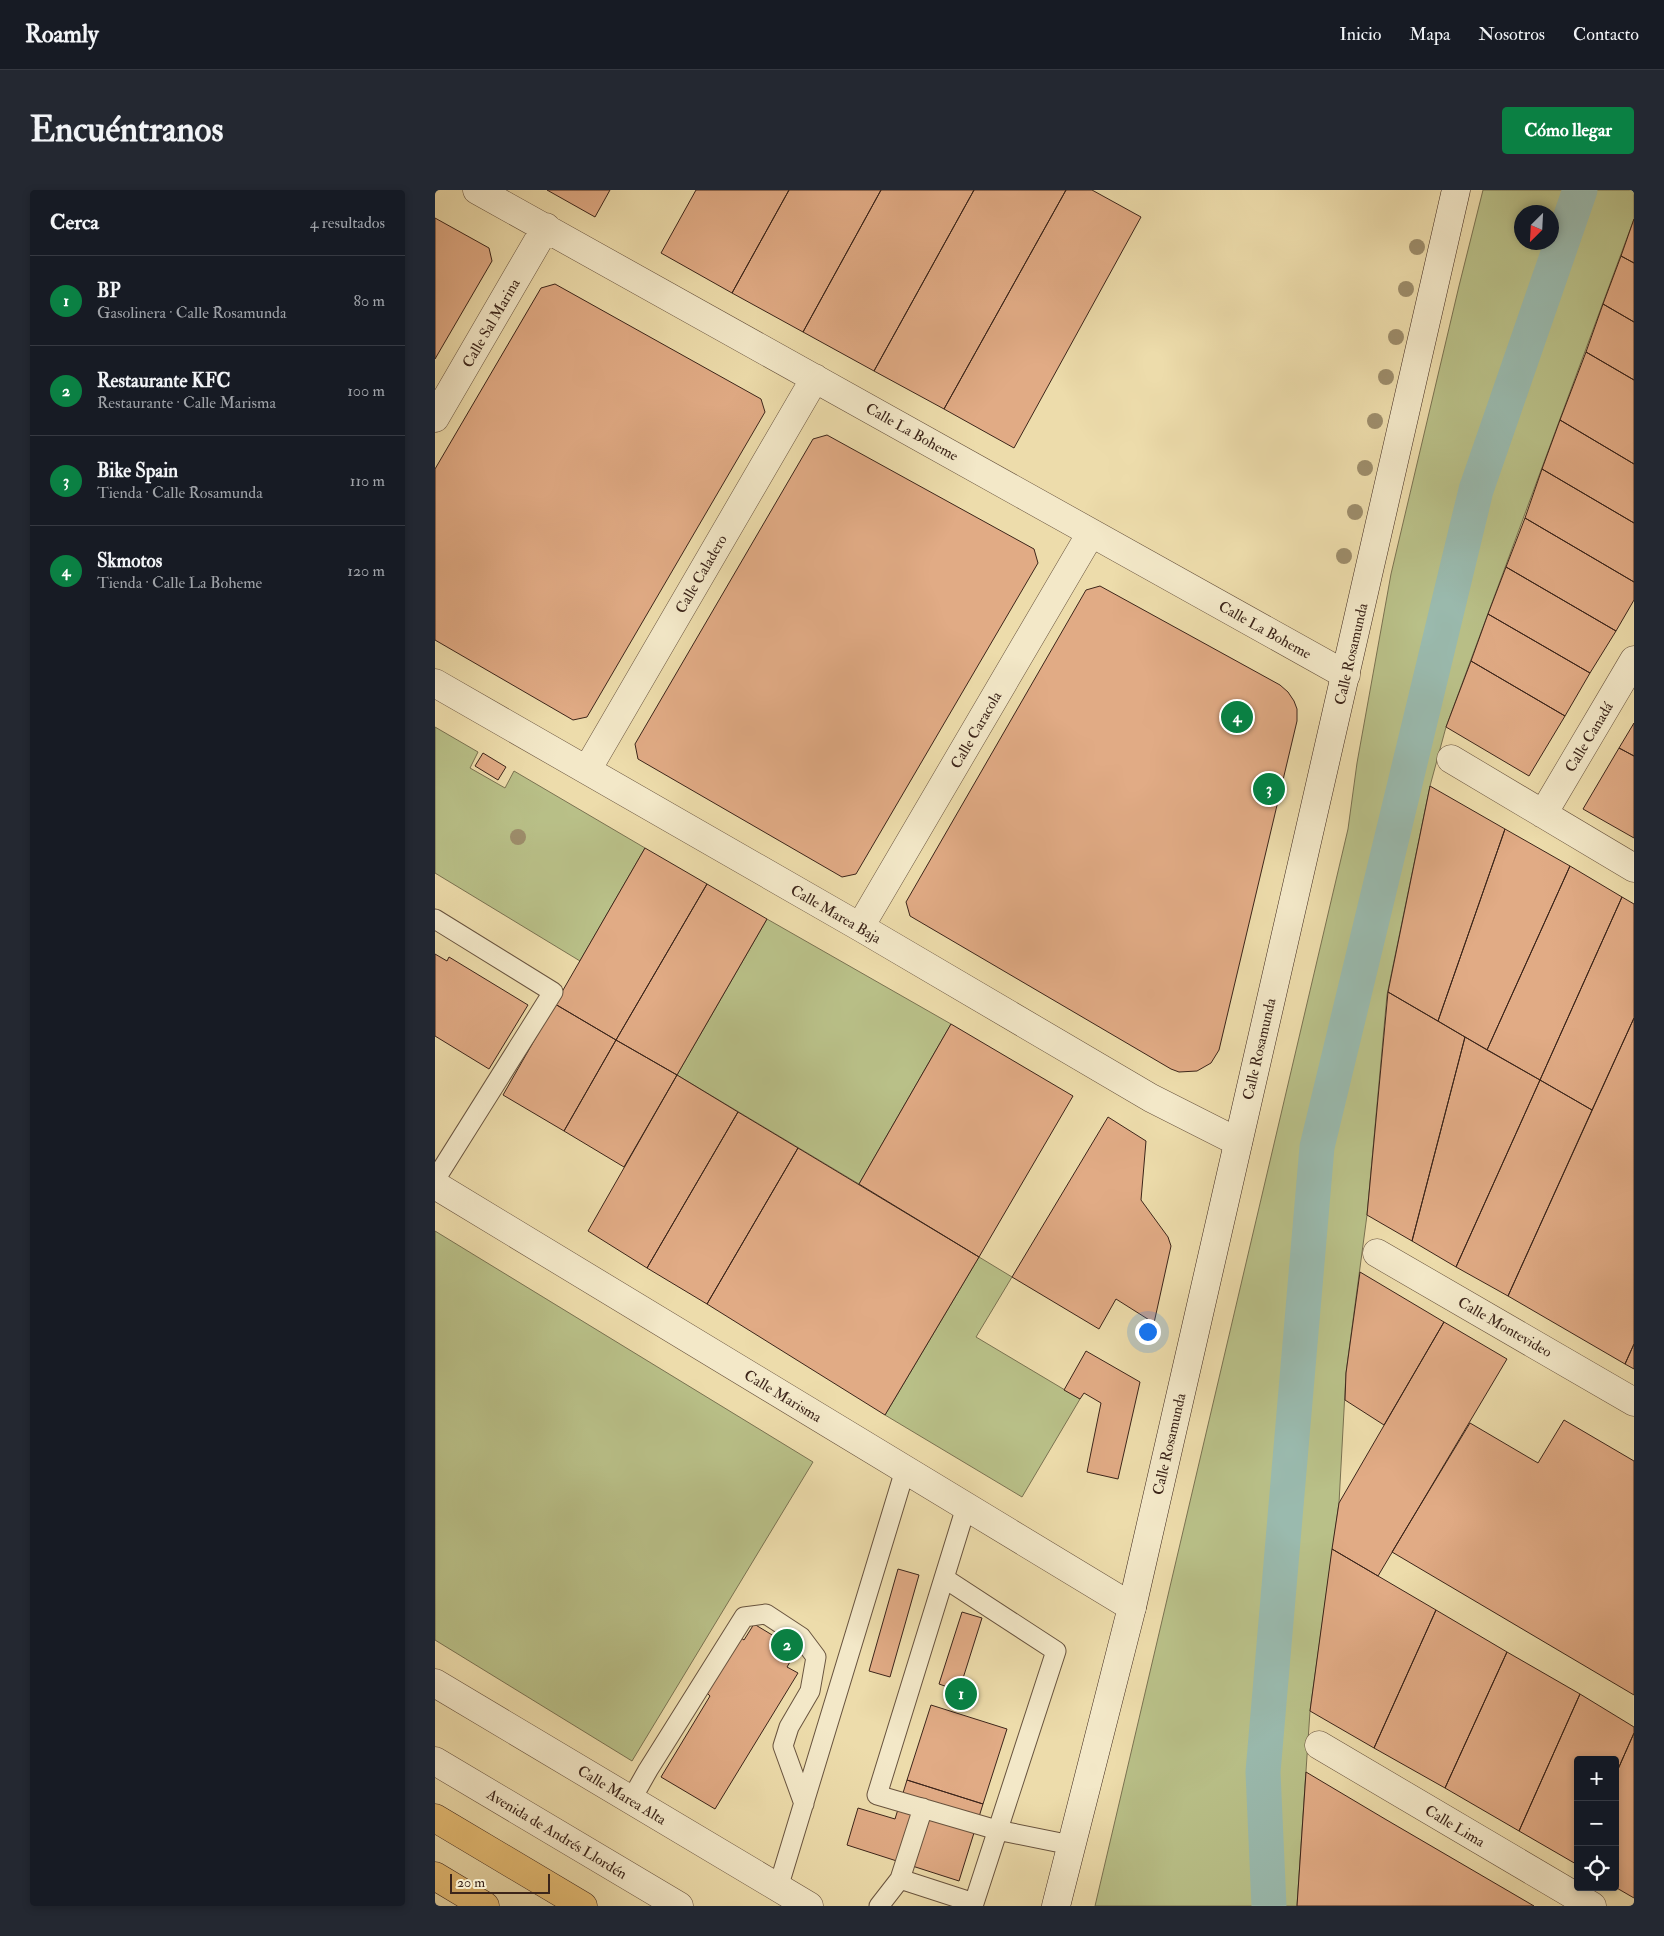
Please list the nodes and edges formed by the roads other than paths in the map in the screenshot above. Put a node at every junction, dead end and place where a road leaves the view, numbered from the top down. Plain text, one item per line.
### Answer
1 (477, 190) edge
2 (1454, 191) edge
3 (546, 227) junction
4 (815, 378) junction
5 (435, 418) edge
6 (1091, 533) junction
7 (1634, 660) edge
8 (1346, 676) junction
9 (435, 684) edge
10 (1451, 760) dead end
11 (587, 770) junction
12 (1543, 814) junction
13 (1634, 868) edge
14 (435, 919) edge
15 (860, 927) junction
16 (1238, 1142) junction
17 (435, 1180) edge
18 (435, 1185) edge
19 (1377, 1253) dead end
20 (1634, 1402) edge
21 (905, 1470) junction
22 (966, 1507) junction
23 (944, 1578) junction
24 (1132, 1607) junction
25 (435, 1683) edge
26 (1319, 1745) dead end
27 (435, 1761) edge
28 (631, 1800) junction
29 (804, 1804) junction
30 (923, 1808) junction
31 (435, 1818) edge
32 (997, 1830) junction
33 (1071, 1845) junction
34 (435, 1876) edge
35 (900, 1879) junction
36 (778, 1888) junction
37 (485, 1906) edge
38 (583, 1906) edge
39 (679, 1906) edge
40 (809, 1906) edge
41 (879, 1906) edge
42 (1056, 1906) edge
43 (1591, 1906) edge

1 - 3 street, Calle La Boheme
2 - 8 street, Calle Rosamunda
3 - 4 street, Calle La Boheme
3 - 5 street, Calle Sal Marina
4 - 6 street, Calle La Boheme
4 - 11 street, Calle Caladero
6 - 8 street, Calle La Boheme
6 - 15 street, Calle Caracola
7 - 12 street, Calle Canadá
8 - 16 street, Calle Rosamunda
9 - 11 street, Calle Marea Baja
10 - 12 street
11 - 15 street, Calle Marea Baja
12 - 13 street
14 - 17 lane
15 - 16 street, Calle Marea Baja
16 - 24 street, Calle Rosamunda
18 - 21 street, Calle Marisma
19 - 20 street, Calle Montevideo
21 - 22 street, Calle Marisma
21 - 29 lane
22 - 23 lane
22 - 24 street, Calle Marisma
23 - 30 lane
23 - 32 lane
24 - 33 street, Calle Rosamunda
25 - 28 street, Calle Marea Alta
26 - 43 street, Calle Lima
27 - 39 street, Avenida de Andrés Llordén
28 - 29 lane
28 - 36 street, Calle Marea Alta
29 - 36 lane
30 - 32 lane
30 - 35 lane
31 - 38 highway
32 - 33 lane
32 - 35 lane
33 - 42 street, Calle Rosamunda
34 - 37 highway
35 - 41 lane
36 - 40 street, Calle Marea Alta

